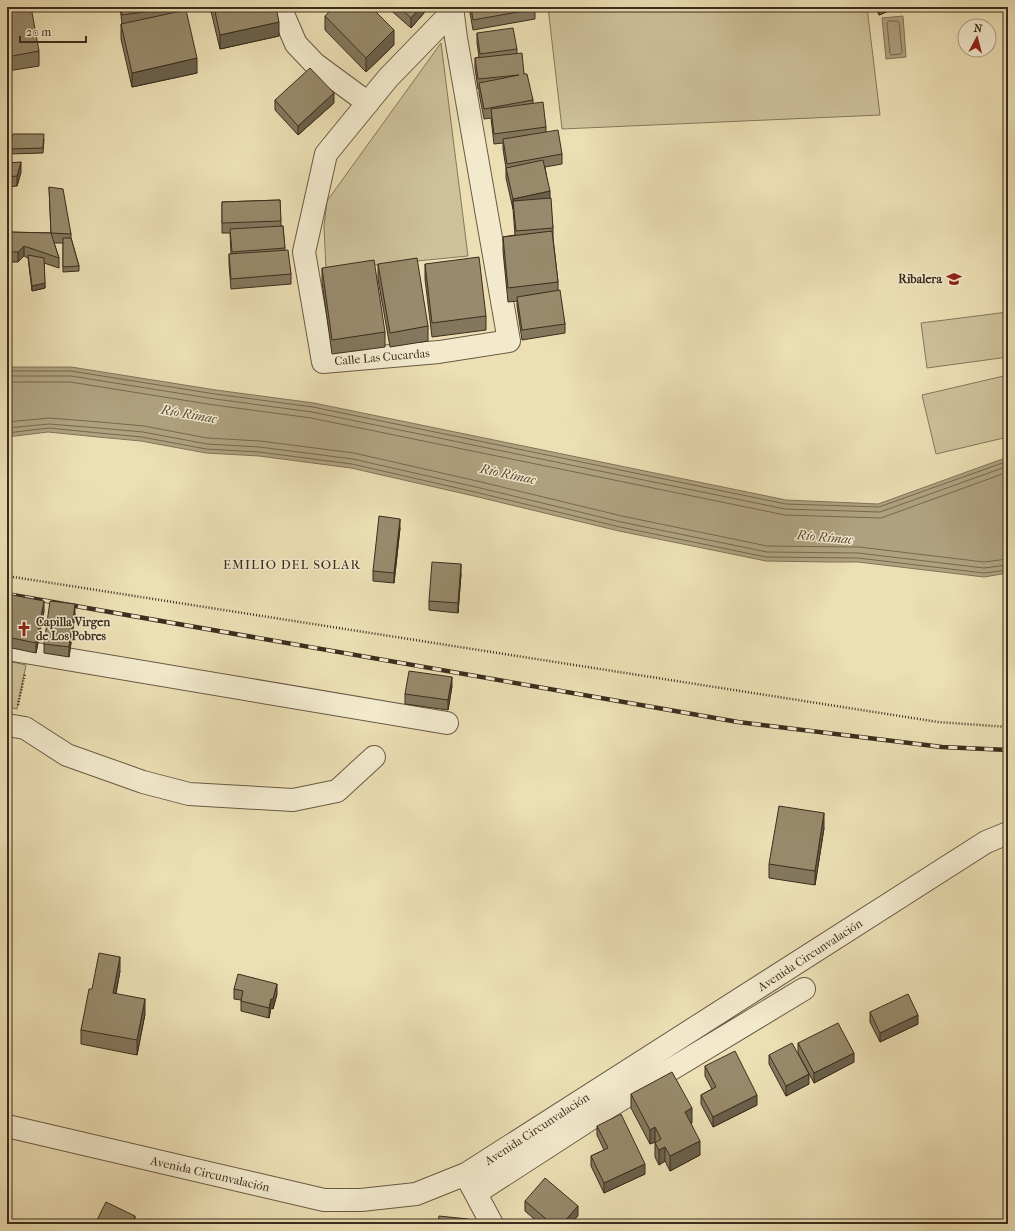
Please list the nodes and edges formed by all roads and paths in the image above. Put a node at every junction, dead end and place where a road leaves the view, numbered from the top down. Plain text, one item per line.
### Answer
1 (280, 7) edge
2 (452, 9) edge
3 (368, 103) junction
4 (7, 576) edge
5 (7, 649) edge
6 (30, 652) junction
7 (447, 723) dead end
8 (15, 727) edge
9 (1008, 727) edge
10 (374, 757) dead end
11 (1008, 833) edge
12 (804, 989) dead end
13 (7, 1126) edge
14 (471, 1183) junction
15 (492, 1224) edge

1 - 3 street
2 - 3 street, Calle Las Cucardas
2 - 3 street, Calle Las Cucardas
4 - 9 path
5 - 6 street
6 - 7 street
6 - 8 path
8 - 10 street
11 - 14 street, Avenida Circunvalación
12 - 14 street
13 - 14 street, Avenida Circunvalación
14 - 15 street

